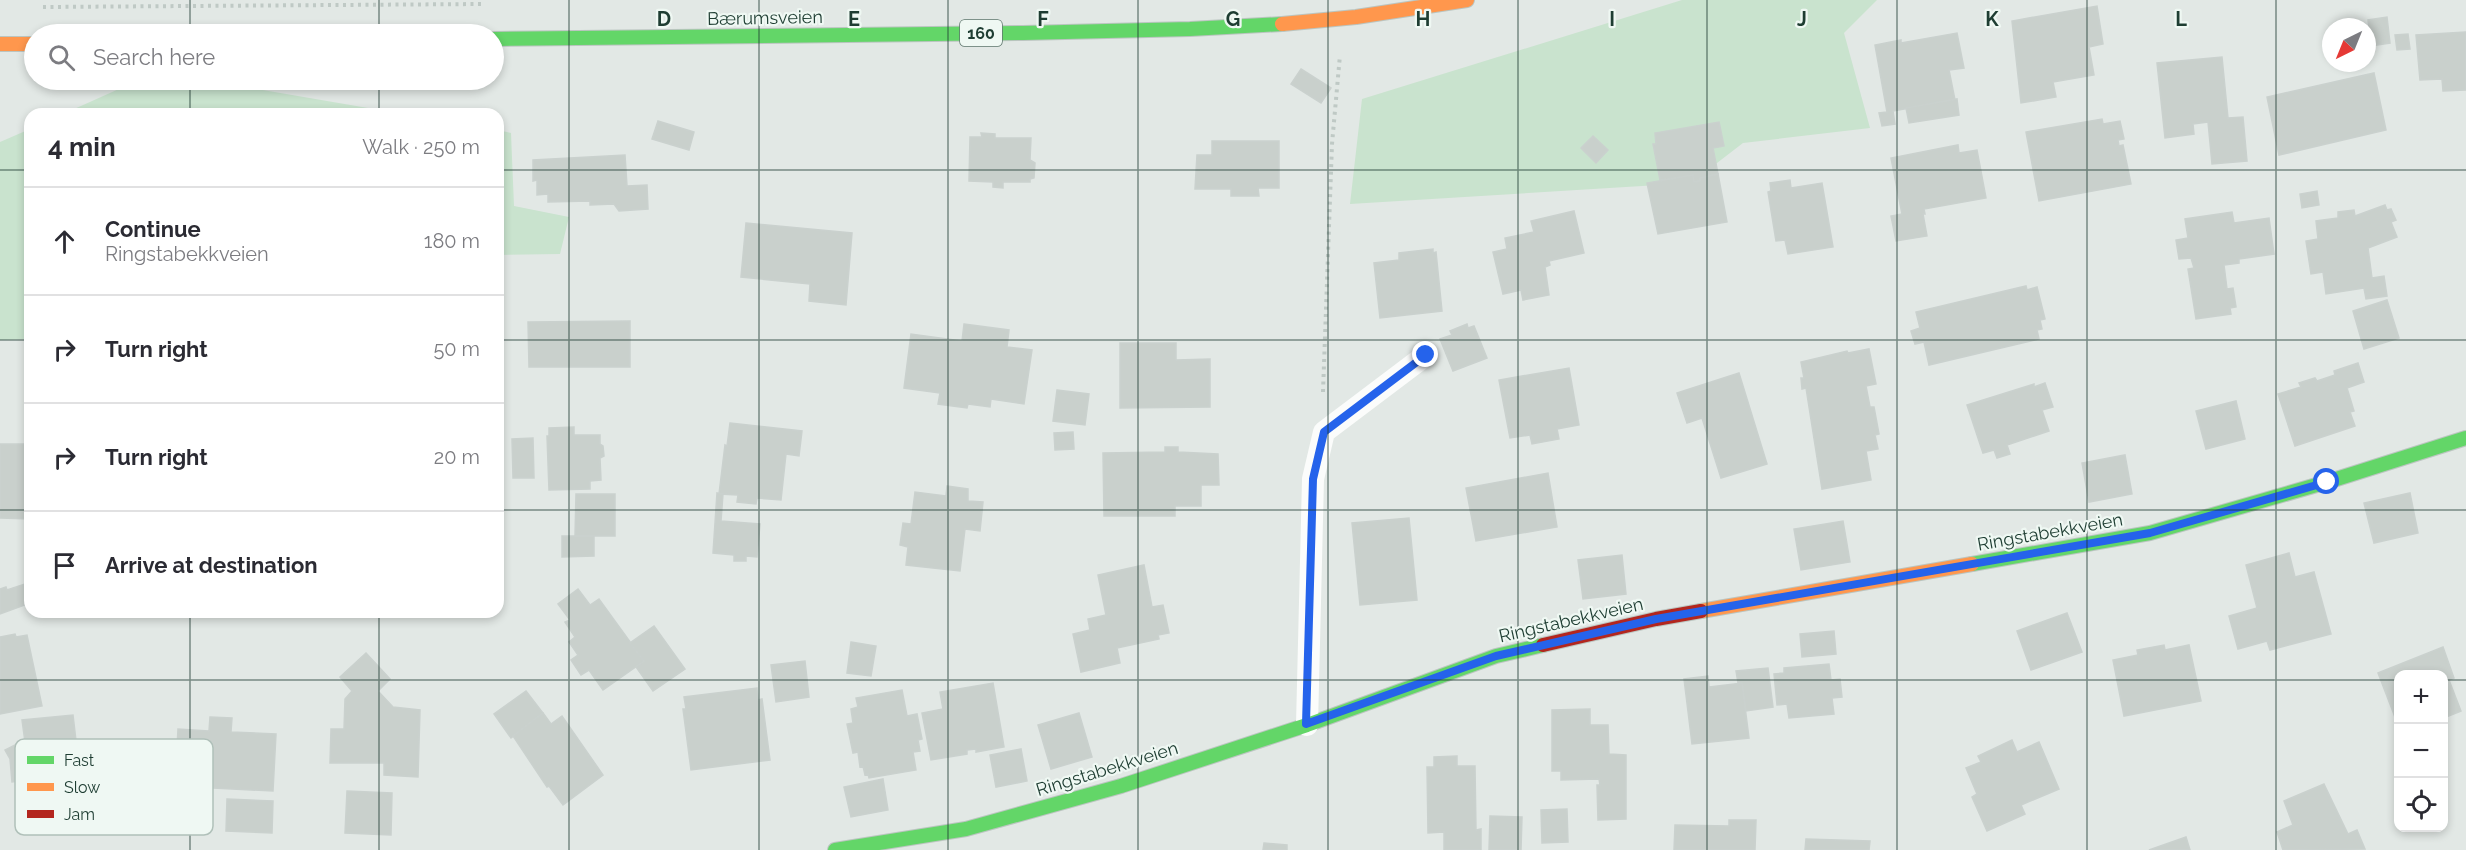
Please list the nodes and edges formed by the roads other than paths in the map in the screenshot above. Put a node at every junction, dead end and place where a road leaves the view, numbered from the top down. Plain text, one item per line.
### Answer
1 (1467, 0) edge
2 (504, 39) edge
3 (0, 44) edge
4 (24, 44) edge
5 (1426, 355) dead end
6 (2466, 438) edge
7 (1306, 724) junction
8 (835, 850) edge

1 - 2 street, Bærumsveien / 160
3 - 4 street
5 - 7 lane
6 - 7 street, Ringstabekkveien
7 - 8 street, Ringstabekkveien

